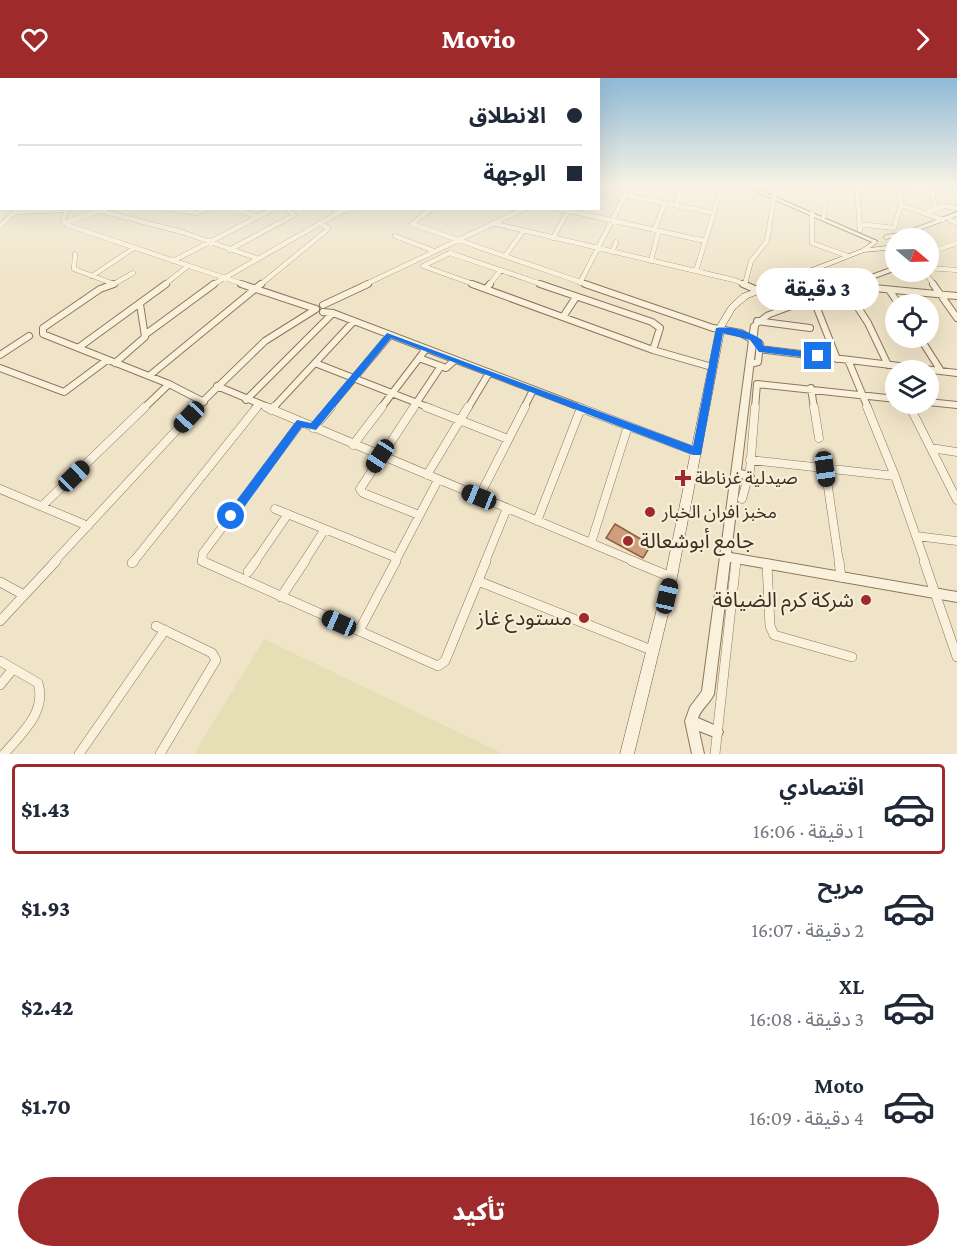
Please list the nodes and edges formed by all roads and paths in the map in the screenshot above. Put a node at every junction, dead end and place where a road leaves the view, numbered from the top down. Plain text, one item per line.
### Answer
1 (64, 218) edge
2 (80, 218) edge
3 (125, 218) edge
4 (257, 218) edge
5 (289, 218) edge
6 (329, 218) edge
7 (421, 218) edge
8 (506, 218) edge
9 (565, 218) edge
10 (602, 218) edge
11 (659, 218) edge
12 (713, 218) edge
13 (771, 218) edge
14 (812, 218) edge
15 (824, 218) edge
16 (829, 218) edge
17 (859, 218) edge
18 (897, 218) edge
19 (953, 219) edge
20 (613, 220) junction
21 (64, 223) junction
22 (319, 223) junction
23 (492, 224) junction
24 (860, 227) junction
25 (930, 228) edge
26 (523, 231) junction
27 (657, 231) junction
28 (395, 236) dead end
29 (553, 238) junction
30 (879, 239) junction
31 (885, 239) edge
32 (458, 240) junction
33 (210, 241) junction
34 (705, 241) junction
35 (616, 242) dead end
36 (957, 243) edge
37 (885, 247) edge
38 (134, 248) junction
39 (885, 248) edge
40 (599, 249) junction
41 (939, 249) edge
42 (229, 250) junction
43 (434, 251) junction
44 (612, 252) junction
45 (75, 254) dead end
46 (505, 256) junction
47 (848, 256) junction
48 (256, 258) junction
49 (173, 261) junction
50 (651, 261) junction
51 (412, 262) junction
52 (188, 266) junction
53 (423, 266) junction
54 (501, 270) junction
55 (939, 270) edge
56 (957, 270) edge
57 (696, 272) junction
58 (885, 272) edge
59 (133, 273) dead end
60 (808, 274) junction
61 (92, 276) junction
62 (223, 276) junction
63 (858, 281) junction
64 (934, 282) edge
65 (580, 283) junction
66 (114, 284) junction
67 (745, 284) junction
68 (844, 286) junction
69 (255, 287) junction
70 (486, 289) junction
71 (757, 290) junction
72 (833, 290) junction
73 (889, 290) junction
74 (892, 294) edge
75 (942, 294) junction
76 (957, 296) edge
77 (576, 297) junction
78 (813, 298) junction
79 (742, 299) junction
80 (140, 304) junction
81 (321, 308) junction
82 (333, 313) junction
83 (957, 316) edge
84 (563, 317) junction
85 (354, 321) junction
86 (757, 321) junction
87 (810, 328) dead end
88 (719, 330) junction
89 (146, 334) junction
90 (390, 335) junction
91 (29, 336) dead end
92 (753, 338) junction
93 (78, 348) junction
94 (926, 348) edge
95 (426, 349) junction
96 (759, 349) junction
97 (653, 350) junction
98 (0, 355) edge
99 (419, 358) junction
100 (837, 359) junction
101 (107, 360) junction
102 (455, 360) junction
103 (848, 360) junction
104 (886, 360) edge
105 (115, 363) junction
106 (315, 363) junction
107 (750, 363) junction
108 (885, 365) edge
109 (441, 366) junction
110 (712, 367) junction
111 (0, 368) edge
112 (941, 371) joint
113 (489, 373) junction
114 (957, 373) edge
115 (149, 376) junction
116 (354, 378) junction
117 (169, 384) junction
118 (217, 386) junction
119 (811, 388) junction
120 (533, 390) junction
121 (392, 393) junction
122 (864, 395) junction
123 (885, 398) edge
124 (246, 400) junction
125 (204, 402) junction
126 (416, 403) junction
127 (939, 403) edge
128 (258, 405) junction
129 (957, 405) edge
130 (580, 408) junction
131 (271, 410) junction
132 (914, 414) edge
133 (460, 420) junction
134 (301, 422) junction
135 (628, 426) junction
136 (313, 428) junction
137 (819, 438) dead end
138 (508, 439) junction
139 (353, 445) junction
140 (931, 448) junction
141 (697, 452) junction
142 (957, 452) edge
143 (823, 453) dead end
144 (380, 456) junction
145 (750, 460) junction
146 (825, 469) junction
147 (736, 473) junction
148 (427, 475) junction
149 (748, 476) junction
150 (894, 476) junction
151 (438, 480) junction
152 (0, 489) edge
153 (479, 497) junction
154 (742, 499) dead end
155 (957, 500) edge
156 (42, 506) junction
157 (275, 508) dead end
158 (507, 508) junction
159 (288, 514) junction
160 (419, 515) junction
161 (537, 521) junction
162 (88, 526) junction
163 (325, 529) junction
164 (916, 536) junction
165 (957, 541) edge
166 (591, 543) junction
167 (397, 558) junction
168 (731, 558) junction
169 (132, 563) dead end
170 (767, 564) junction
171 (248, 572) dead end
172 (671, 577) junction
173 (841, 577) junction
174 (478, 581) junction
175 (0, 582) edge
176 (935, 593) junction
177 (24, 595) junction
178 (281, 597) junction
179 (957, 597) edge
180 (0, 621) edge
181 (358, 631) junction
182 (654, 651) junction
183 (852, 657) dead end
184 (957, 657) edge
185 (0, 661) edge
186 (14, 669) junction
187 (0, 685) edge
188 (691, 721) junction
189 (717, 732) junction
190 (4, 754) edge
191 (79, 754) edge
192 (160, 754) edge
193 (627, 754) edge
194 (698, 754) edge
195 (715, 754) edge

1 - 21 street
2 - 21 street
3 - 33 street
4 - 33 street
5 - 42 street
6 - 22 street
7 - 32 street
8 - 23 street
9 - 29 street
10 - 20 street
11 - 27 street
12 - 34 street
13 - 67 street
14 - 47 street
15 - 30 street
16 - 24 street
17 - 24 street
18 - 24 street
19 - 25 main road
19 - 30 main road
20 - 27 street
20 - 40 street
21 - 38 street
22 - 48 street
22 - 69 street
23 - 26 street
23 - 32 street
24 - 30 street
26 - 29 street
26 - 46 street
27 - 34 street
27 - 50 street
28 - 43 street
29 - 40 street
30 - 31 main road
30 - 37 main road
30 - 47 main road
32 - 43 street
32 - 46 street
33 - 42 street
33 - 49 street
34 - 57 street
35 - 44 street
36 - 41 street
38 - 49 street
38 - 61 street
39 - 60 main road
40 - 44 street
40 - 65 street
42 - 48 street
43 - 51 street
44 - 50 street
45 - 61 street
46 - 65 street
47 - 71 main road
48 - 62 street
49 - 52 street
50 - 57 street
51 - 53 street
51 - 81 street
52 - 62 street
52 - 80 street
53 - 54 street
53 - 70 street
54 - 70 street
54 - 77 street
55 - 56 street
57 - 67 street
58 - 63 street
59 - 66 street
60 - 72 street
60 - 79 main road
61 - 66 street
62 - 69 street
62 - 89 street
63 - 68 street
63 - 73 street
64 - 75 street
65 - 88 street
66 - 93 street
67 - 71 street
68 - 72 street
68 - 104 street
69 - 81 street
69 - 115 street
70 - 84 street
71 - 79 main road
72 - 78 street
73 - 74 street
73 - 75 street
75 - 76 street
75 - 83 street
77 - 84 street
77 - 97 street
78 - 86 street
78 - 100 street
79 - 88 main road
80 - 89 street
80 - 93 street
81 - 82 street
81 - 118 street
82 - 85 street
82 - 124 street
84 - 97 street
85 - 90 street
85 - 106 street
86 - 87 street
86 - 92 street
88 - 92 street
88 - 110 main road
89 - 105 street
90 - 95 street
90 - 116 street
91 - 98 street
92 - 96 street
92 - 107 street
93 - 101 street
94 - 112 street
95 - 99 street
95 - 102 street
96 - 100 street
96 - 107 street
97 - 110 street
99 - 109 street
99 - 121 street
100 - 103 street
101 - 105 street
101 - 111 street
102 - 109 street
102 - 113 street
103 - 108 street
103 - 122 street
105 - 115 street
106 - 116 street
106 - 131 street
107 - 147 street
109 - 126 street
110 - 141 main road
112 - 114 street
113 - 120 street
113 - 133 street
115 - 117 street
116 - 121 street
116 - 136 street
117 - 125 street
117 - 156 street
118 - 124 street
118 - 125 street
119 - 122 street
119 - 137 street
119 - 145 street
120 - 130 street
120 - 138 street
121 - 126 street
121 - 139 street
122 - 123 street
122 - 150 street
124 - 128 street
125 - 162 street
126 - 133 street
126 - 144 street
127 - 129 street
128 - 131 street
128 - 169 street
130 - 135 street
130 - 161 street
131 - 134 street
132 - 140 street
133 - 138 street
133 - 148 street
134 - 136 street
134 - 178 street
135 - 141 street
135 - 166 street
136 - 139 street
138 - 153 street
139 - 144 street
140 - 142 street
140 - 155 street
141 - 172 main road
143 - 146 street
144 - 148 street
144 - 160 street
145 - 146 street
145 - 149 street
146 - 150 street
146 - 173 street
147 - 149 street
147 - 168 street
148 - 151 street
149 - 154 street
150 - 164 street
151 - 153 street
151 - 160 street
152 - 156 street
153 - 158 street
156 - 162 street
157 - 159 street
158 - 161 street
158 - 174 street
159 - 163 street
159 - 171 street
160 - 167 street
161 - 166 street
162 - 177 street
163 - 167 street
163 - 178 street
164 - 165 street
164 - 176 street
166 - 172 street
167 - 181 street
168 - 170 street
168 - 188 street
168 - 189 street
170 - 173 street
170 - 183 street
172 - 182 main road
173 - 176 street
174 - 181 street
174 - 182 street
175 - 177 street
176 - 179 street
176 - 184 street
177 - 180 street
178 - 181 street
182 - 193 main road
185 - 186 street
186 - 187 street
186 - 190 street
188 - 189 street
188 - 194 street
189 - 195 street
191 - 192 street

